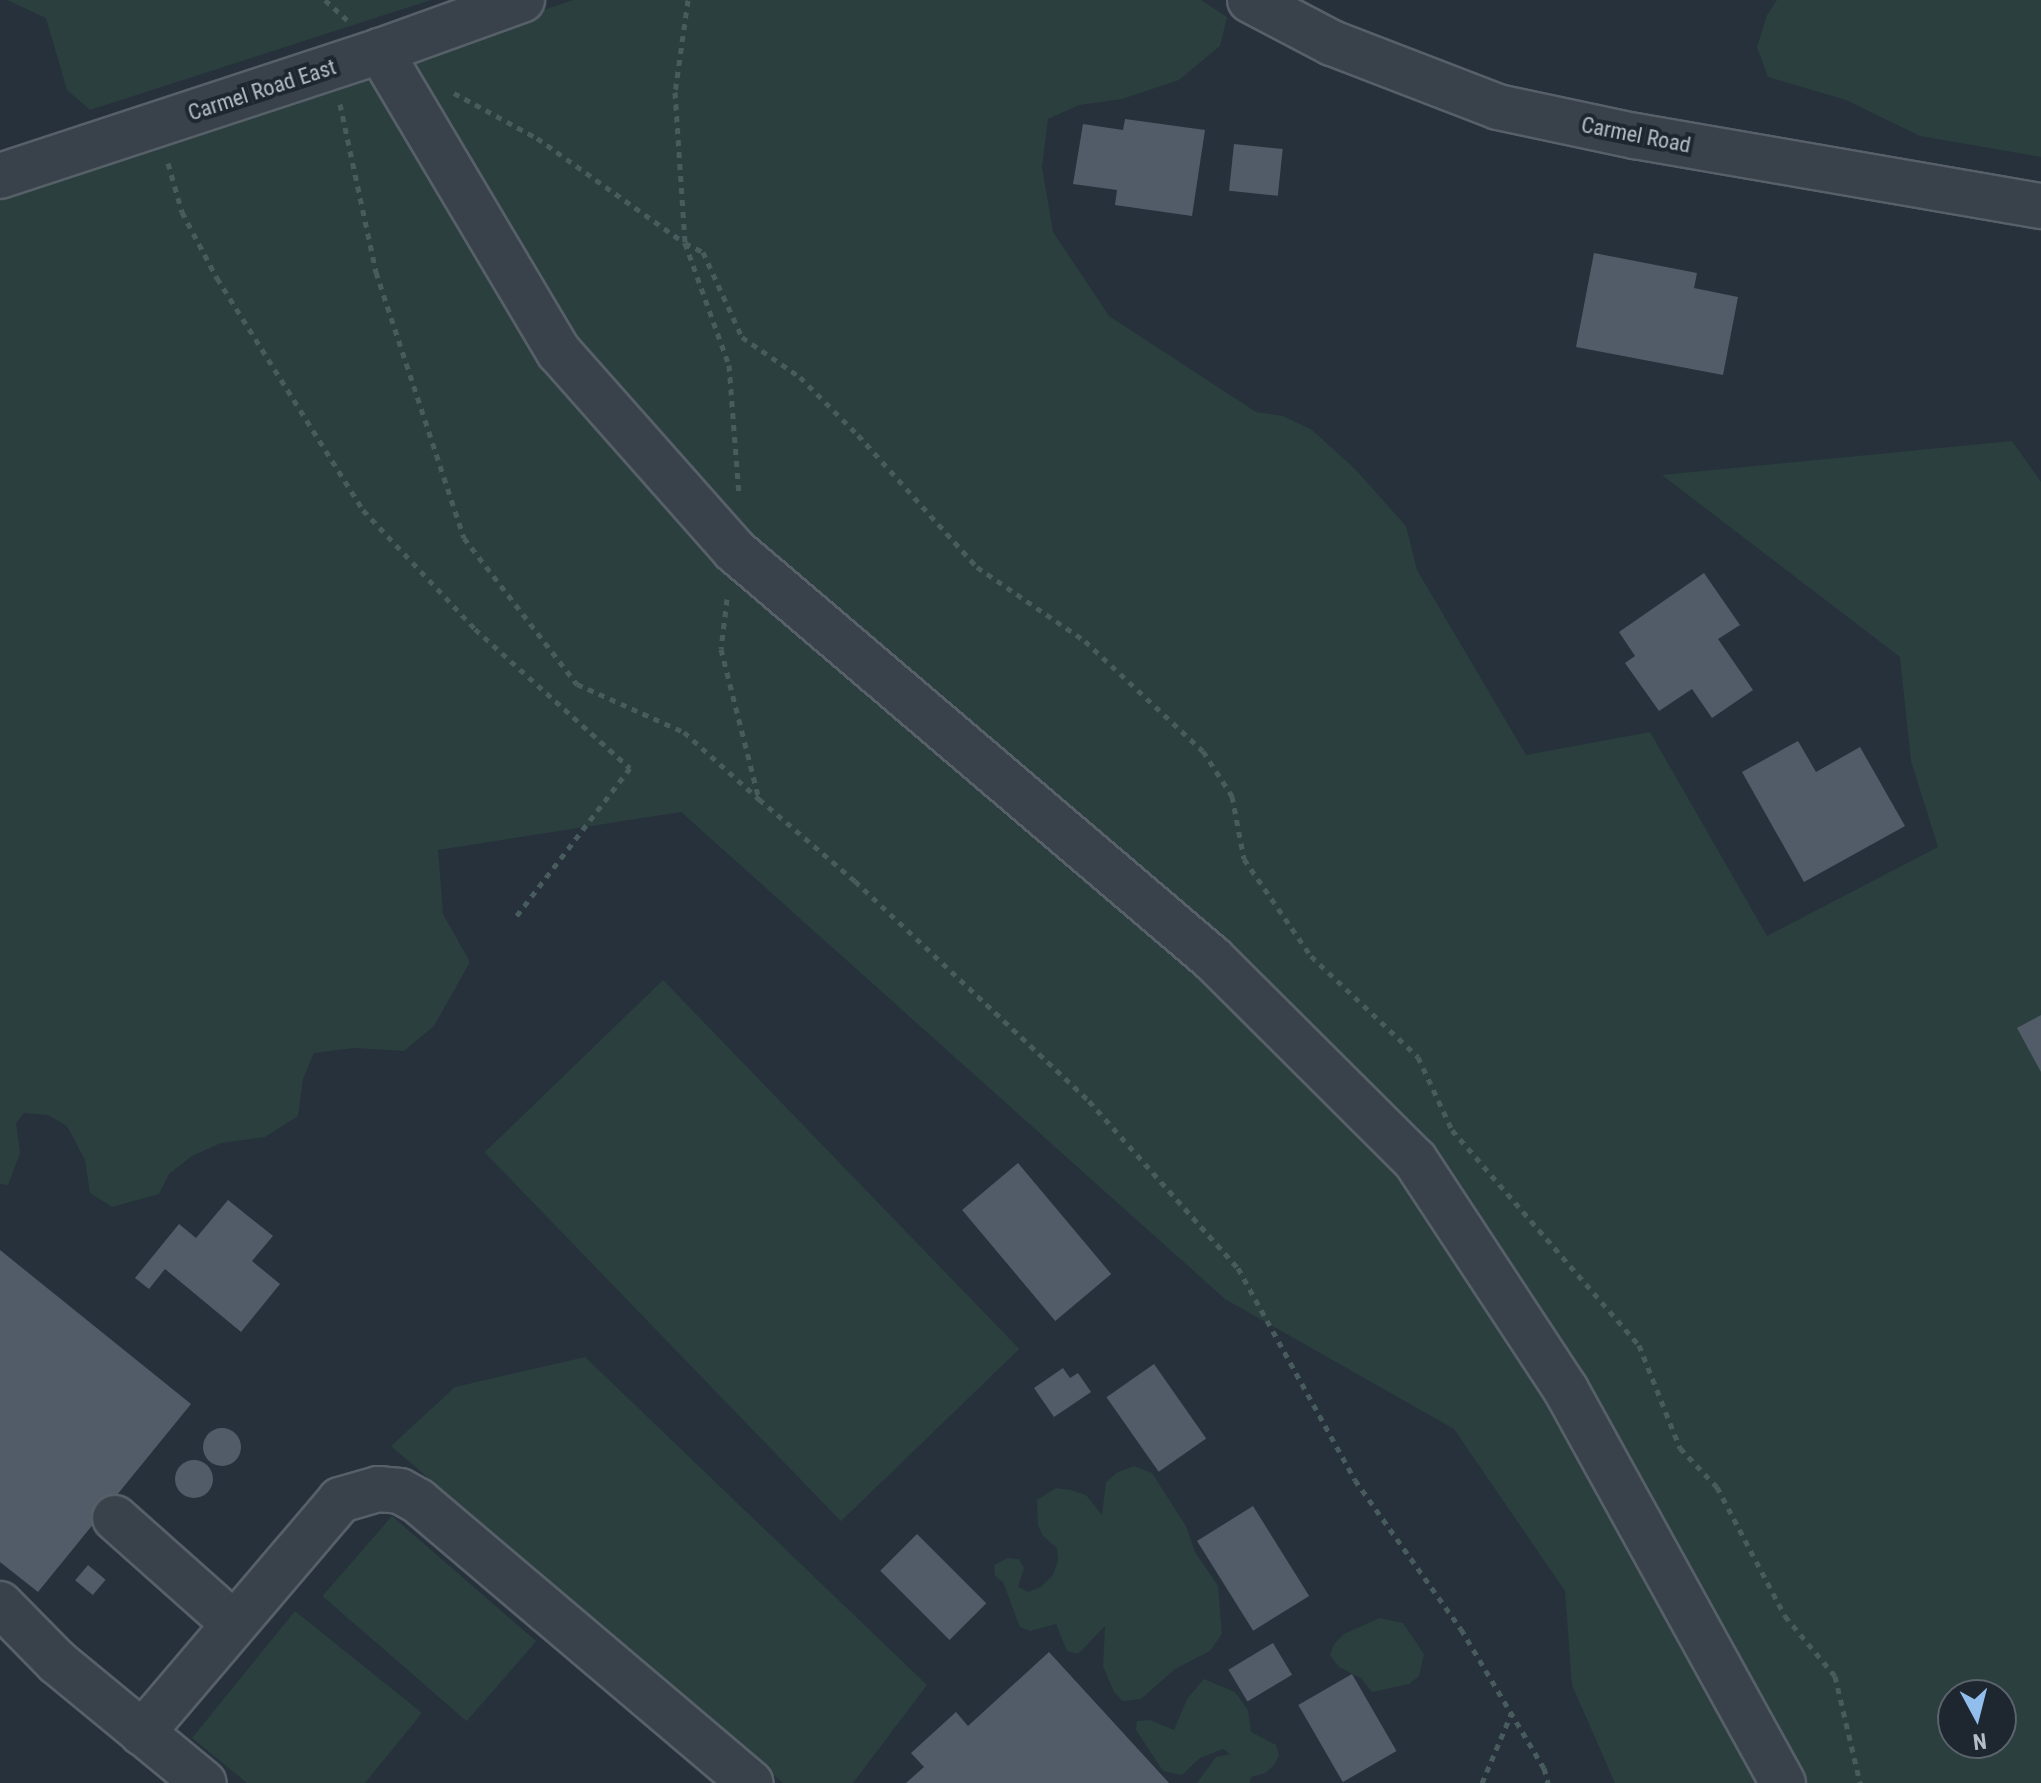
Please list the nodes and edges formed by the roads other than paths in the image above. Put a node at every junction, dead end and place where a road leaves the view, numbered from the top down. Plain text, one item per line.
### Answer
1 (522, 0) edge
2 (1250, 0) edge
3 (392, 47) junction
4 (0, 176) edge
5 (2041, 206) edge
6 (115, 1518) dead end
7 (0, 1604) edge
8 (234, 1624) junction
9 (142, 1733) junction
10 (204, 1783) edge
11 (750, 1783) edge
12 (1783, 1783) edge

1 - 3 street, Carmel Road East
2 - 5 street, Carmel Road
3 - 4 street, Carmel Road East
3 - 12 street
6 - 8 street
7 - 9 street
8 - 9 street
8 - 11 street
9 - 10 street

